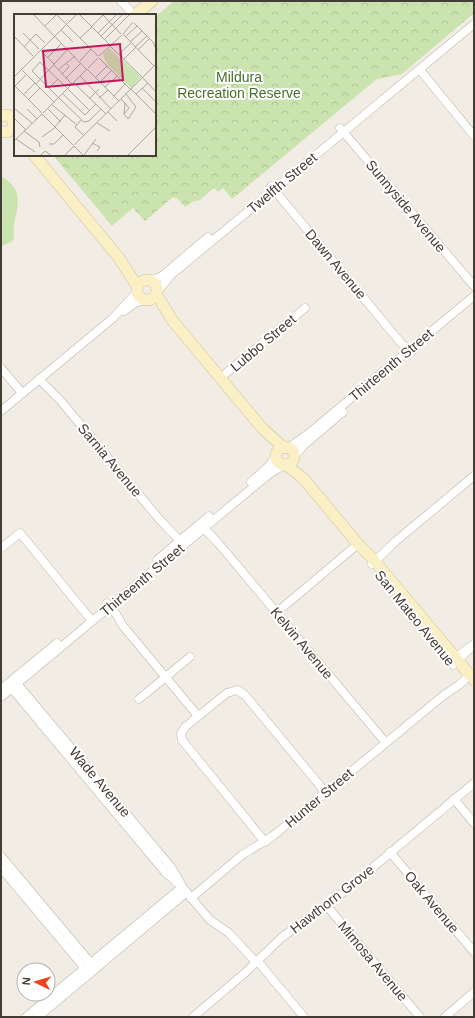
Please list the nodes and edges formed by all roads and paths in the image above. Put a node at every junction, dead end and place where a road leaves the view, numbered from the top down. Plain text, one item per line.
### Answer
1 (120, 1) edge
2 (152, 1) edge
3 (128, 14) edge
4 (134, 14) edge
5 (136, 14) edge
6 (474, 24) edge
7 (420, 70) junction
8 (341, 129) junction
9 (474, 136) edge
10 (35, 156) edge
11 (272, 187) junction
12 (119, 258) junction
13 (149, 280) junction
14 (473, 287) edge
15 (147, 294) junction
16 (474, 296) edge
17 (474, 303) edge
18 (305, 308) dead end
19 (409, 353) junction
20 (1, 368) edge
21 (41, 378) junction
22 (220, 378) junction
23 (22, 394) junction
24 (1, 411) edge
25 (285, 456) junction
26 (474, 476) edge
27 (203, 525) junction
28 (180, 544) junction
29 (358, 544) junction
30 (1, 548) edge
31 (372, 562) junction
32 (106, 606) junction
33 (276, 613) junction
34 (91, 619) junction
35 (474, 645) edge
36 (190, 656) dead end
37 (454, 661) junction
38 (166, 677) junction
39 (468, 677) edge
40 (10, 685) edge
41 (474, 690) edge
42 (1, 697) edge
43 (139, 699) dead end
44 (198, 716) junction
45 (386, 743) junction
46 (474, 783) edge
47 (326, 793) junction
48 (454, 799) junction
49 (474, 823) edge
50 (265, 842) junction
51 (390, 852) junction
52 (1, 856) edge
53 (1, 868) edge
54 (187, 892) junction
55 (326, 905) junction
56 (474, 952) edge
57 (256, 962) junction
58 (90, 969) junction
59 (474, 992) edge
60 (26, 1017) edge
61 (38, 1017) edge
62 (193, 1017) edge
63 (304, 1017) edge
64 (420, 1017) edge
65 (445, 1017) edge

1 - 3 street
1 - 4 street
2 - 5 street
6 - 7 street, Twelfth Street
7 - 8 street, Twelfth Street
7 - 9 street
8 - 11 street, Twelfth Street
8 - 14 street, Sunnyside Avenue
10 - 12 street, San Mateo Avenue
11 - 13 street, Twelfth Street
11 - 15 street, Twelfth Street
11 - 19 street, Dawn Avenue
12 - 13 street, San Mateo Avenue
12 - 15 street, San Mateo Avenue
13 - 15 street
13 - 15 street
15 - 21 street, Twelfth Street
15 - 22 street, San Mateo Avenue
16 - 19 street, Thirteenth Street
17 - 19 street, Thirteenth Street
18 - 22 street, Lubbo Street
19 - 25 street, Thirteenth Street
20 - 23 street
21 - 23 street, Twelfth Street
21 - 28 street, Sarnia Avenue
22 - 25 street, San Mateo Avenue
23 - 24 street, Twelfth Street
25 - 27 street, Thirteenth Street
25 - 27 street, Thirteenth Street
25 - 29 street, San Mateo Avenue
26 - 31 street
27 - 28 street, Thirteenth Street
27 - 33 street, Kelvin Avenue
28 - 32 street, Thirteenth Street
29 - 31 street, San Mateo Avenue
29 - 33 street
30 - 34 street
31 - 37 street, San Mateo Avenue
32 - 34 street, Thirteenth Street
32 - 38 street
33 - 45 street, Kelvin Avenue
34 - 40 street, Thirteenth Street
35 - 37 street
36 - 38 street
37 - 39 street, San Mateo Avenue
38 - 43 street
38 - 44 street
39 - 41 street, San Mateo Avenue
39 - 45 street, Hunter Street
40 - 42 street, Thirteenth Street
40 - 54 street, Wade Avenue
44 - 47 street
44 - 50 street
45 - 47 street, Hunter Street
46 - 48 street, Hawthorn Grove
47 - 50 street, Hunter Street
48 - 49 street
48 - 51 street, Hawthorn Grove
50 - 54 street, Hunter Street
51 - 55 street, Hawthorn Grove
51 - 56 street, Oak Avenue
52 - 58 street
53 - 58 street
54 - 57 street, Wade Avenue
54 - 58 street, Hunter Street
55 - 57 street, Hawthorn Grove
55 - 64 street, Mimosa Avenue
57 - 62 street, Hawthorn Grove
57 - 63 street, Wade Avenue
58 - 60 street, Hunter Street
58 - 61 street, Hunter Street
59 - 65 street

